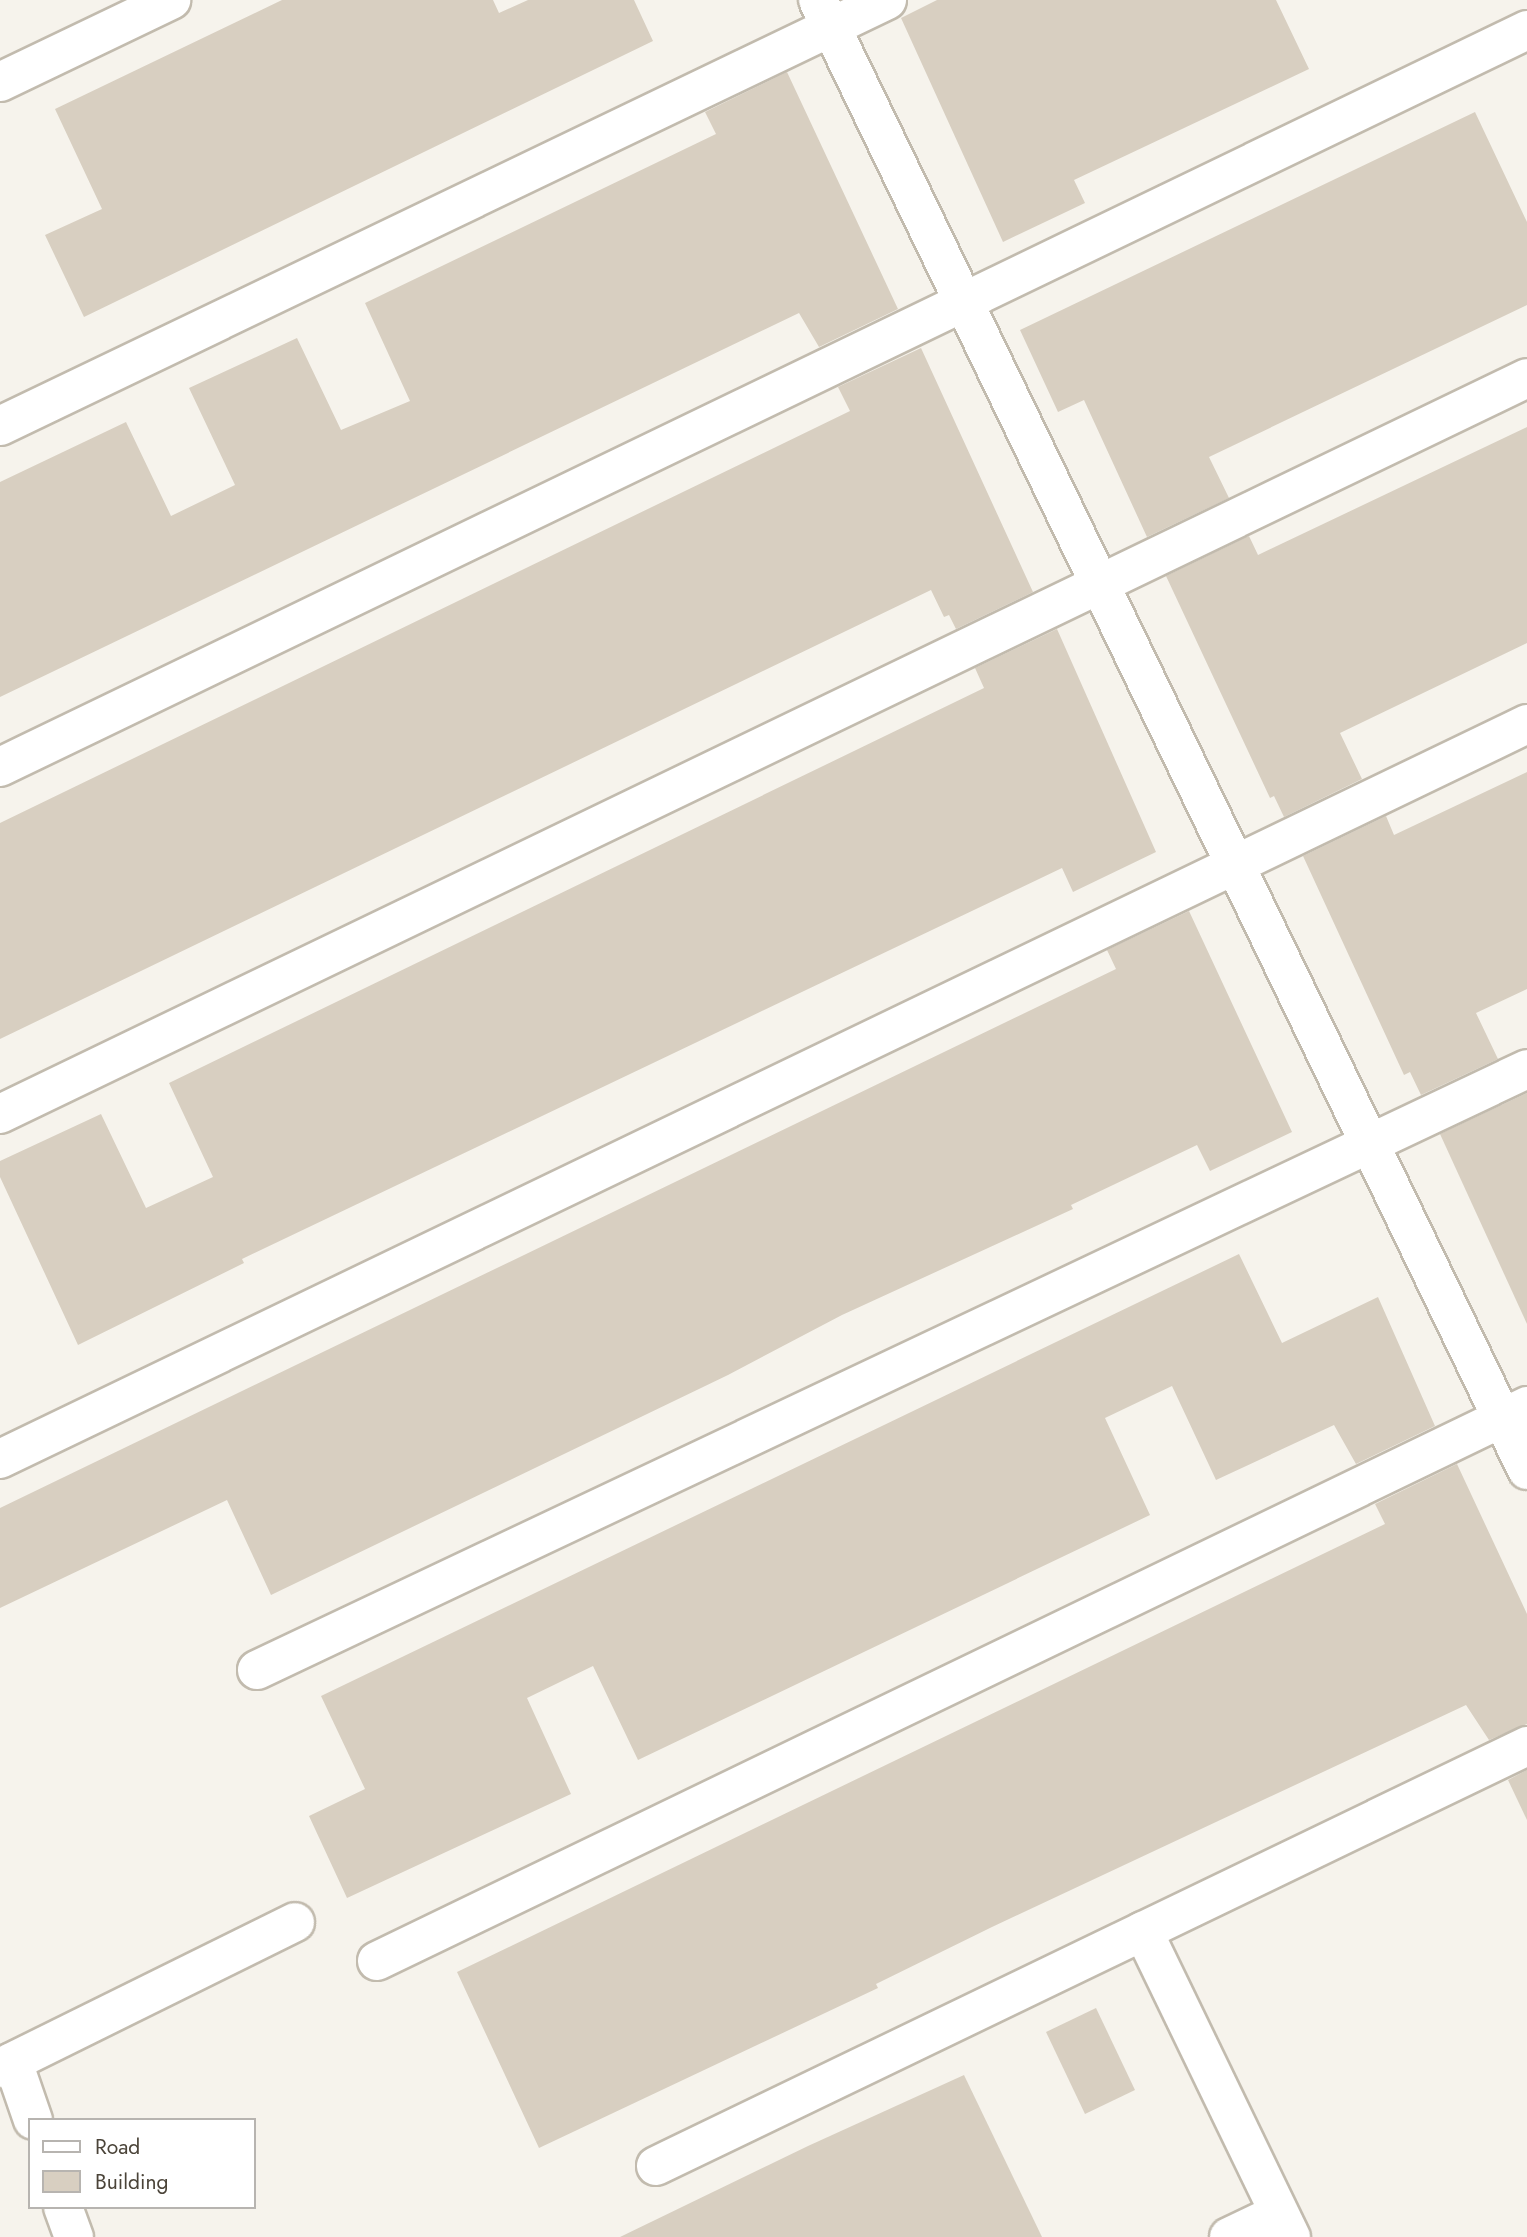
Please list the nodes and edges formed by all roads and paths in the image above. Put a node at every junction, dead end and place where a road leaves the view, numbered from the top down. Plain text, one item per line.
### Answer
1 (171, 0) edge
2 (887, 0) edge
3 (824, 13) edge
4 (1527, 30) edge
5 (0, 82) edge
6 (963, 302) junction
7 (1527, 378) edge
8 (0, 426) edge
9 (1099, 584) junction
10 (1527, 724) edge
11 (0, 767) edge
12 (1236, 866) junction
13 (1527, 1069) edge
14 (0, 1114) edge
15 (1370, 1143) junction
16 (1515, 1412) edge
17 (0, 1459) edge
18 (1527, 1470) edge
19 (257, 1670) dead end
20 (1527, 1746) edge
21 (295, 1922) dead end
22 (1143, 1931) junction
23 (377, 1961) dead end
24 (7, 2065) edge
25 (32, 2118) edge
26 (656, 2166) dead end
27 (64, 2209) edge
28 (1285, 2225) edge
29 (74, 2237) edge
30 (1229, 2237) edge

1 - 5 street
2 - 3 street
3 - 6 street
3 - 8 street
4 - 6 street
6 - 9 street
6 - 11 street
7 - 9 street
9 - 12 street
9 - 14 street
10 - 12 street
12 - 15 street
12 - 17 street
13 - 15 street
15 - 16 street
15 - 19 street
16 - 18 street
16 - 23 street
20 - 22 street
21 - 24 street
22 - 26 street
22 - 28 street
24 - 25 street
27 - 29 street
28 - 30 street

